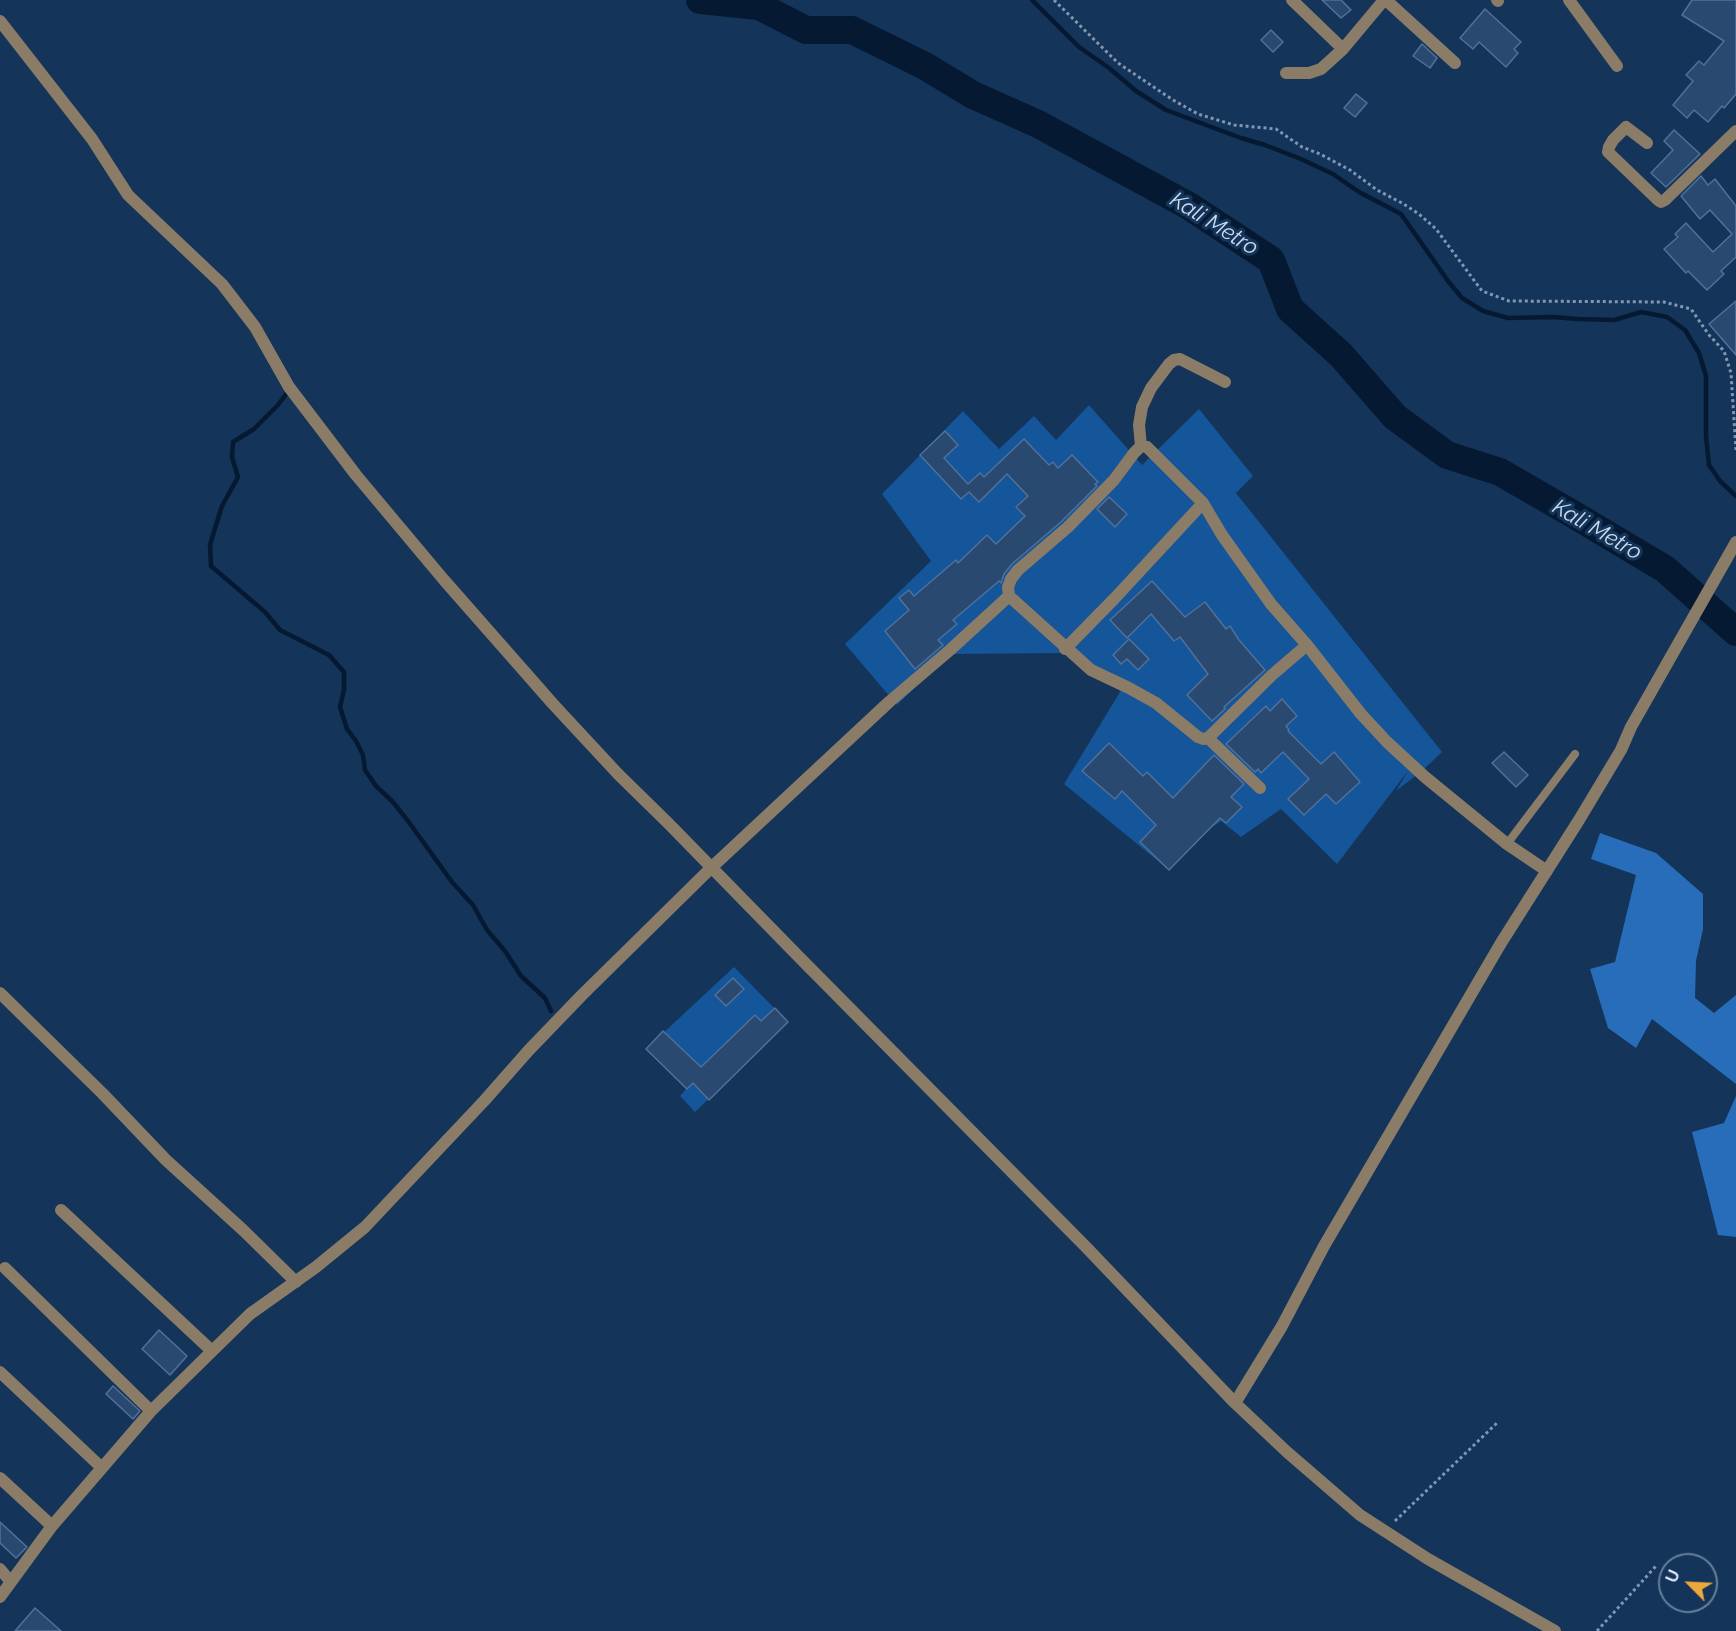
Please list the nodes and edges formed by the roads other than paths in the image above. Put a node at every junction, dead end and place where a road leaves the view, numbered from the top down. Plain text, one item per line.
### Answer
1 (1292, 0) edge
2 (1385, 0) edge
3 (1569, 0) edge
4 (0, 21) edge
5 (1343, 49) junction
6 (1455, 63) dead end
7 (1617, 66) dead end
8 (1286, 73) dead end
9 (1736, 131) edge
10 (1647, 143) dead end
11 (1225, 382) dead end
12 (1142, 446) junction
13 (1203, 503) junction
14 (1736, 542) edge
15 (1009, 596) junction
16 (1307, 645) junction
17 (1065, 649) junction
18 (1208, 738) junction
19 (1575, 754) dead end
20 (1260, 788) dead end
21 (1507, 844) junction
22 (712, 867) junction
23 (1547, 871) junction
24 (0, 993) edge
25 (61, 1210) dead end
26 (5, 1268) dead end
27 (296, 1282) junction
28 (212, 1351) junction
29 (0, 1372) edge
30 (1235, 1403) junction
31 (151, 1411) junction
32 (101, 1467) junction
33 (0, 1478) edge
34 (52, 1526) junction
35 (0, 1569) edge
36 (10, 1581) junction
37 (0, 1597) edge
38 (1555, 1631) edge

1 - 5 street
2 - 5 street
2 - 6 street
3 - 7 street
4 - 22 street
5 - 8 street
9 - 10 street
11 - 12 street
12 - 13 street
12 - 15 street
13 - 16 street
13 - 17 street
14 - 23 street
15 - 17 street
15 - 22 street
16 - 18 street
16 - 21 street
17 - 18 street
18 - 20 street
19 - 21 lane
21 - 23 street
22 - 27 street
22 - 30 street
23 - 30 street
24 - 27 street
25 - 28 street
26 - 31 street
27 - 28 street
28 - 31 street
29 - 32 street
30 - 38 street
31 - 32 street
32 - 34 street
33 - 34 street
34 - 36 street
35 - 36 street
36 - 37 street

